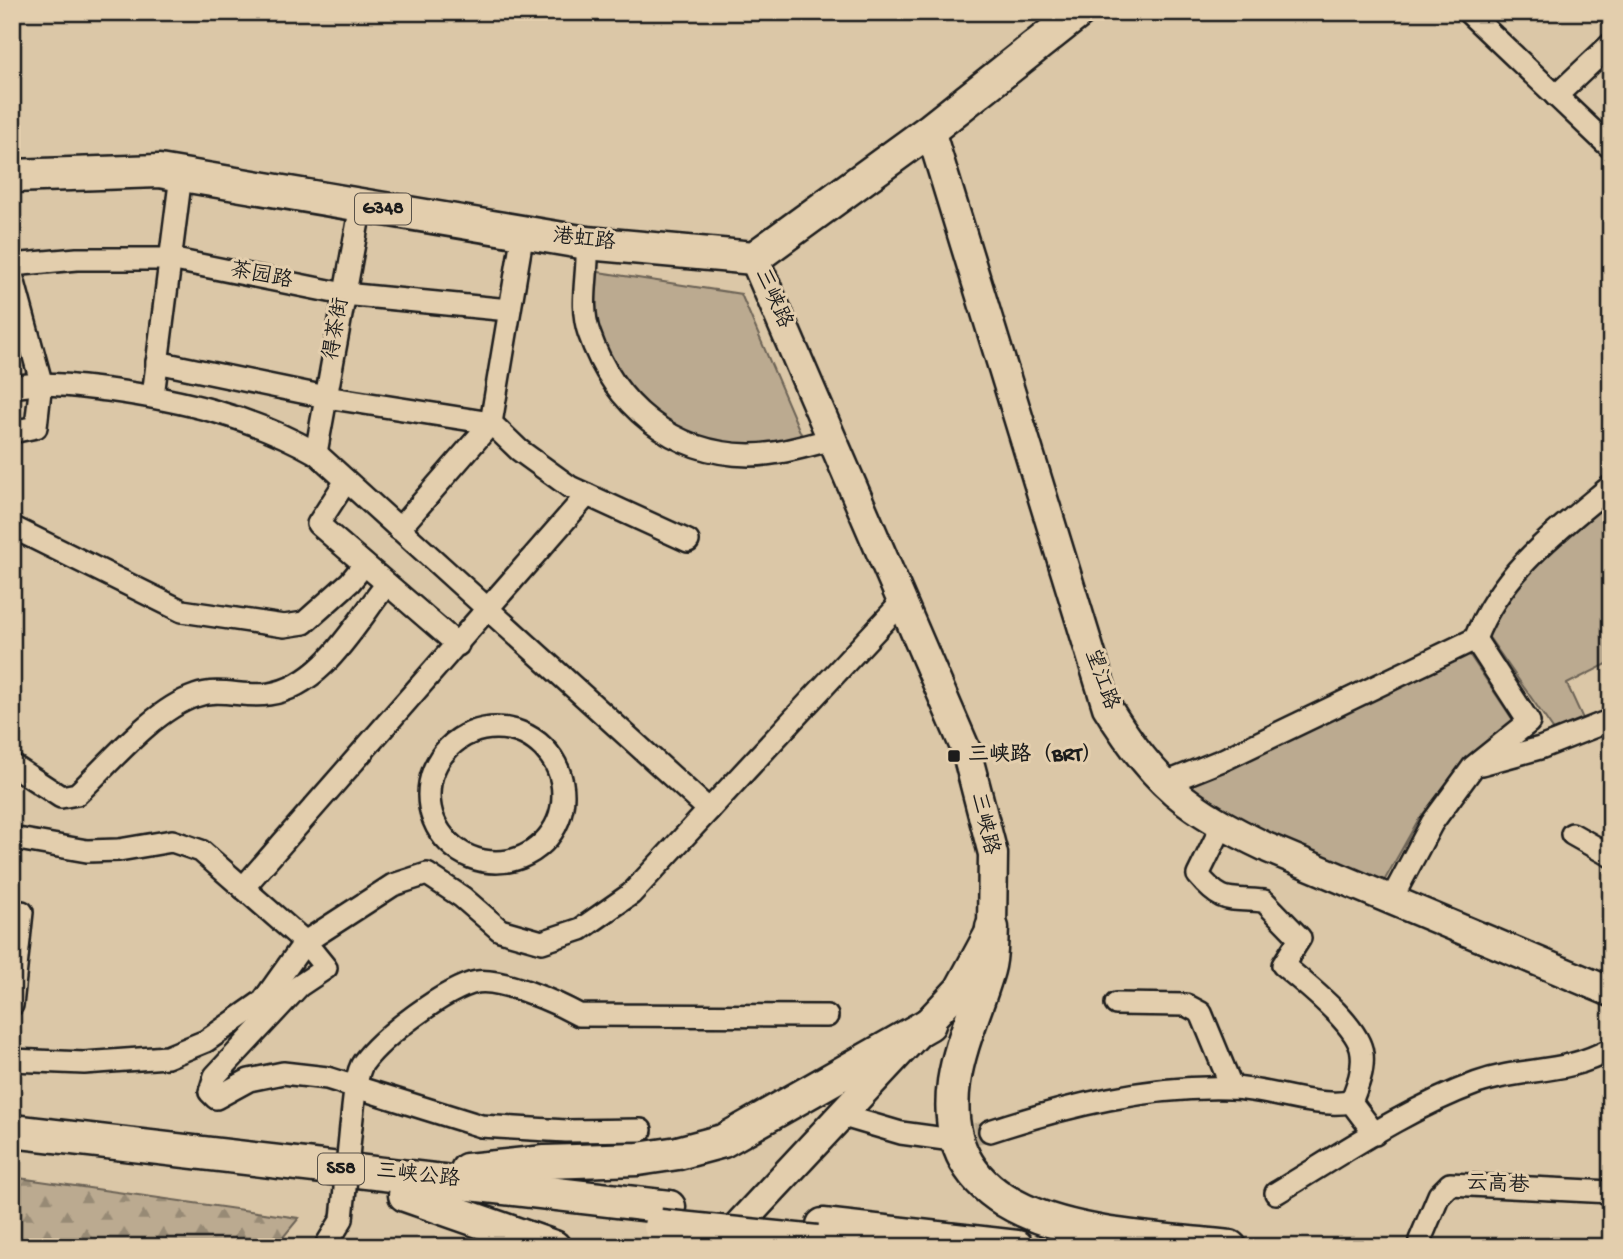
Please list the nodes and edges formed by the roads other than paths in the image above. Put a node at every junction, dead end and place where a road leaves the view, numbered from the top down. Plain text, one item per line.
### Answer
1 (1079, 12) edge
2 (1468, 12) edge
3 (1611, 44) edge
4 (1556, 96) junction
5 (930, 130) junction
6 (1611, 148) edge
7 (181, 175) junction
8 (12, 176) edge
9 (361, 205) junction
10 (523, 232) junction
11 (587, 243) junction
12 (754, 258) junction
13 (170, 259) junction
14 (12, 265) edge
15 (12, 275) edge
16 (344, 294) junction
17 (509, 310) junction
18 (157, 362) junction
19 (41, 382) junction
20 (12, 387) edge
21 (153, 396) junction
22 (326, 397) junction
23 (491, 423) junction
24 (12, 432) edge
25 (833, 439) junction
26 (316, 453) junction
27 (346, 481) junction
28 (1611, 486) edge
29 (587, 495) junction
30 (12, 527) edge
31 (399, 529) junction
32 (688, 541) dead end
33 (363, 566) junction
34 (386, 585) junction
35 (903, 601) junction
36 (490, 609) junction
37 (1475, 639) junction
38 (458, 645) junction
39 (1611, 720) edge
40 (1529, 722) junction
41 (1546, 746) junction
42 (12, 765) edge
43 (1473, 767) junction
44 (1163, 784) junction
45 (709, 810) junction
46 (1222, 826) junction
47 (1572, 834) dead end
48 (12, 838) edge
49 (451, 844) junction
50 (1611, 856) edge
51 (427, 874) junction
52 (243, 887) junction
53 (1391, 900) junction
54 (12, 912) edge
55 (992, 928) junction
56 (305, 942) junction
57 (1611, 992) edge
58 (1115, 1004) dead end
59 (12, 1005) edge
60 (828, 1016) dead end
61 (929, 1024) junction
62 (1611, 1049) edge
63 (12, 1059) edge
64 (1232, 1088) junction
65 (357, 1090) junction
66 (1352, 1102) junction
67 (840, 1115) junction
68 (641, 1130) dead end
69 (990, 1130) tunnel mouth
70 (12, 1131) edge
71 (1375, 1133) junction
72 (945, 1139) tunnel mouth
73 (12, 1152) edge
74 (409, 1185) junction
75 (1611, 1192) edge
76 (1276, 1193) dead end
77 (820, 1234) junction
78 (1420, 1240) dead end
79 (325, 1247) edge
80 (554, 1247) edge
81 (719, 1247) edge
82 (855, 1247) edge
83 (1017, 1247) edge
84 (1230, 1247) edge

1 - 5 highway
2 - 4 street
3 - 4 street
4 - 6 street
5 - 12 highway
5 - 44 main road, 望江路
7 - 8 highway, 港虹路 / G348
7 - 9 highway, 港虹路 / G348
7 - 13 street
9 - 10 highway, 港虹路 / G348
9 - 16 street, 得茶街
10 - 11 highway, 港虹路 / G348
10 - 17 street
11 - 12 highway, 港虹路 / G348
11 - 25 street
12 - 25 main road, 三峡路
13 - 14 street, 茶园路
13 - 16 street, 茶园路
13 - 18 street
15 - 19 street
16 - 17 street, 茶园路
16 - 22 street, 得茶街
17 - 23 street
18 - 21 street
18 - 22 street
19 - 20 street
19 - 21 street
19 - 24 street
21 - 26 street
22 - 23 street
22 - 26 street, 得茶街
23 - 29 street
23 - 31 street
25 - 35 main road, 三峡路
26 - 27 street
27 - 31 street
27 - 33 street
28 - 37 street
29 - 32 street
29 - 36 street
30 - 33 street
31 - 36 street
33 - 34 street
34 - 38 street
34 - 42 street
35 - 45 street
35 - 55 main road, 三峡路
36 - 38 street
36 - 45 street
37 - 40 street
37 - 44 street
38 - 52 street
39 - 41 street
40 - 41 street
40 - 43 street
41 - 43 street
43 - 53 street
44 - 46 main road, 望江路
45 - 51 street
46 - 53 main road, 望江路
46 - 66 street
47 - 50 street
48 - 52 street
49 - 49 street
49 - 51 street
51 - 56 street
52 - 56 street
53 - 57 main road, 望江路
54 - 59 street
55 - 61 main road, 三峡路
55 - 84 highway
56 - 63 street
56 - 65 street
58 - 64 street
60 - 65 street
61 - 67 main road, 三峡路
61 - 74 highway
62 - 71 street
64 - 66 street
64 - 69 street
65 - 68 street
65 - 79 street, bridge
66 - 71 street
67 - 72 street
67 - 81 main road, 三峡路
70 - 74 highway, 三峡公路 / S58
71 - 76 street
73 - 74 highway, 三峡公路 / S58
74 - 77 highway, 三峡公路 / S58
74 - 80 highway
75 - 78 street, 云高巷
77 - 82 highway, S58
77 - 83 highway, S58

